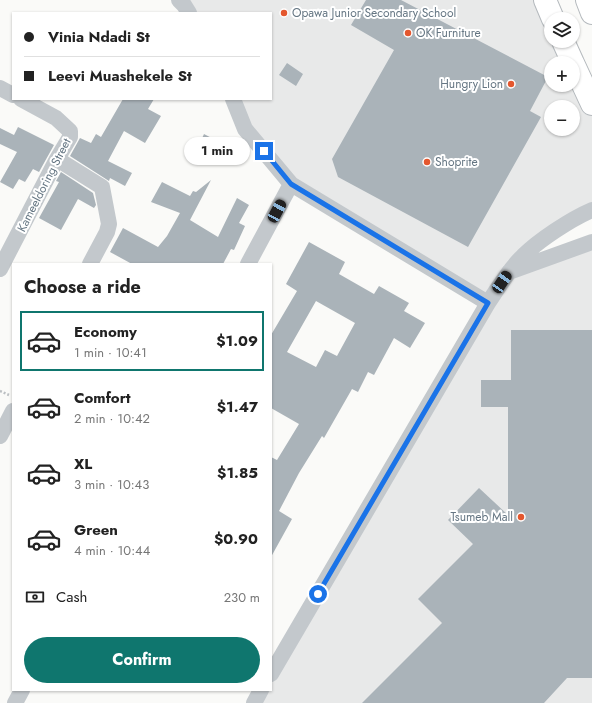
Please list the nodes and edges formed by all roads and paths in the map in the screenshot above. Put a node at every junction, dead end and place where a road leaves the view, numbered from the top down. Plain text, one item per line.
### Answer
1 (178, 0) edge
2 (545, 0) edge
3 (587, 0) edge
4 (188, 12) edge
5 (550, 12) edge
6 (592, 13) edge
7 (580, 78) edge
8 (0, 88) edge
9 (12, 94) edge
10 (23, 100) edge
11 (233, 100) edge
12 (592, 104) edge
13 (56, 159) junction
14 (291, 184) junction
15 (592, 210) edge
16 (592, 242) edge
17 (91, 263) edge
18 (249, 263) edge
19 (0, 269) edge
20 (509, 272) junction
21 (488, 303) junction
22 (12, 413) edge
23 (0, 436) edge
24 (272, 672) edge
25 (261, 691) edge
26 (254, 703) edge

1 - 4 street
2 - 5 highway
3 - 6 highway
7 - 12 highway
8 - 9 street
10 - 13 street, Kameeldoring Street
11 - 14 street
13 - 17 street
13 - 19 street, Kameeldoring Street
14 - 18 street
14 - 21 street
15 - 20 street
16 - 20 street
20 - 21 street
21 - 24 street
22 - 23 street
25 - 26 street

